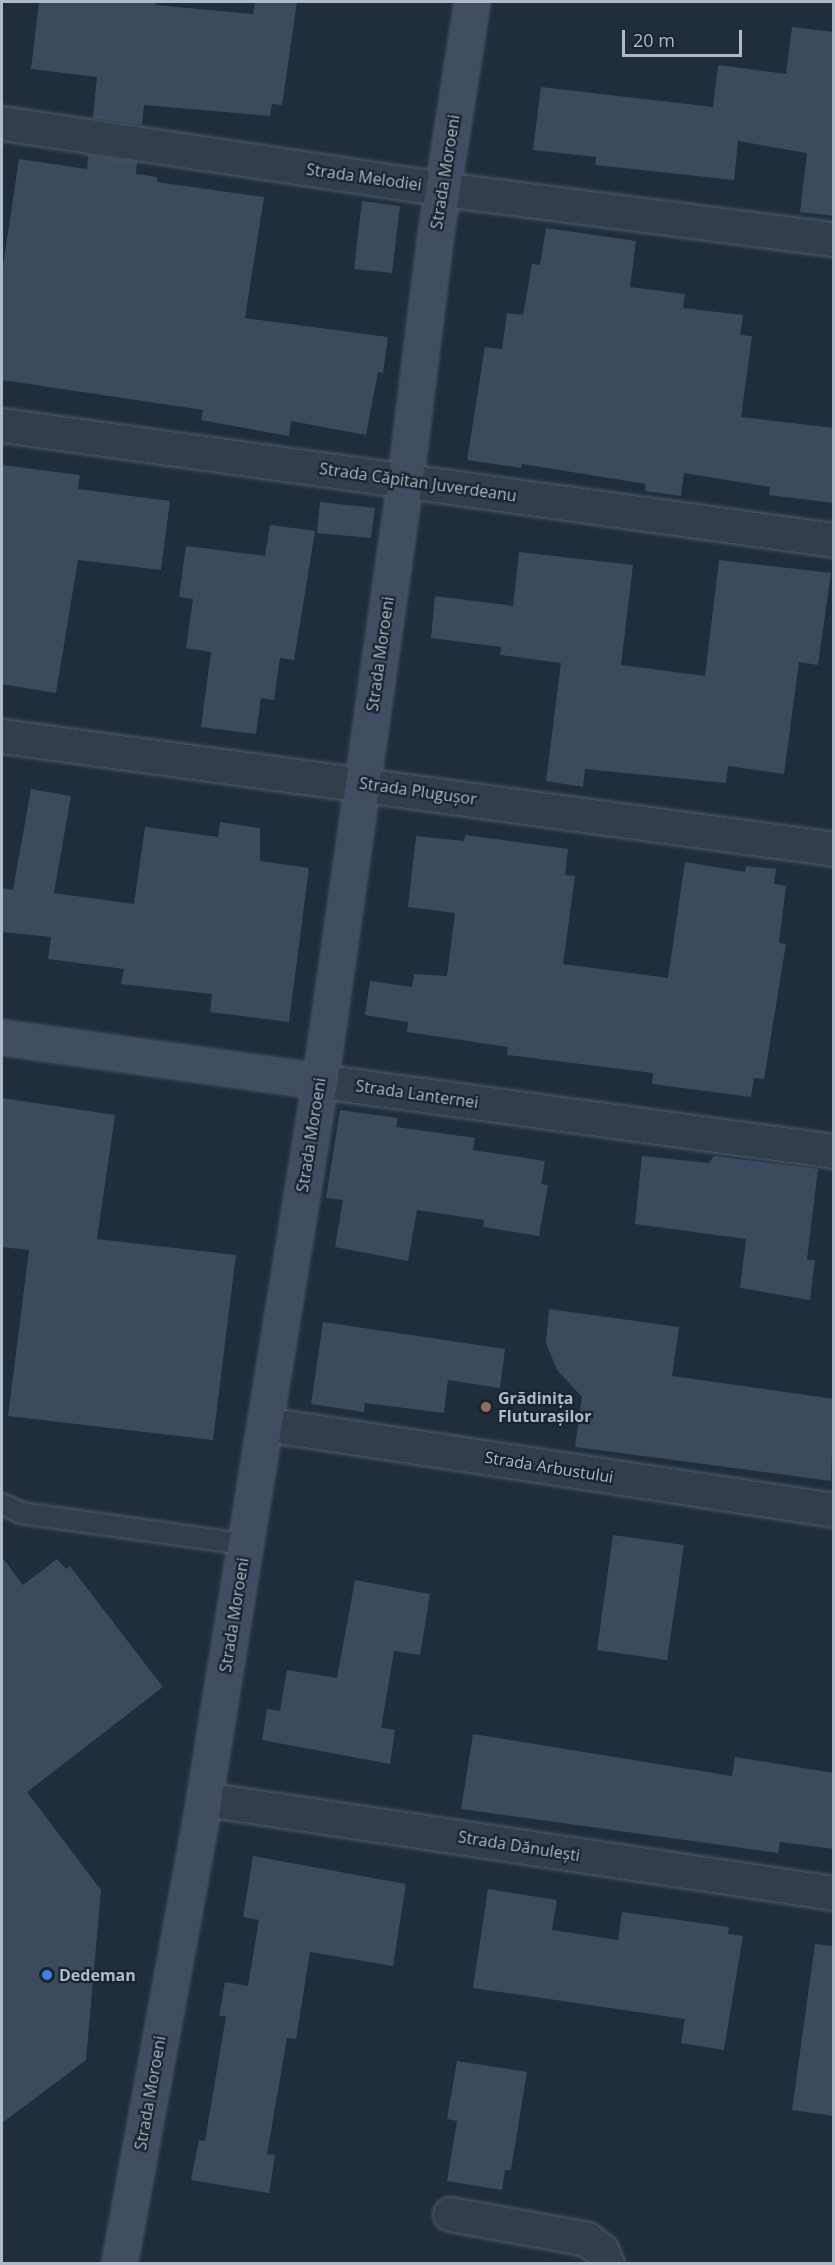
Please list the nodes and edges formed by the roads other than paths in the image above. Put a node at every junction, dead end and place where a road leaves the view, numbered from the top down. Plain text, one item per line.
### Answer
1 (472, 2) edge
2 (2, 123) edge
3 (442, 189) junction
4 (834, 239) edge
5 (2, 425) edge
6 (405, 481) junction
7 (834, 540) edge
8 (2, 736) edge
9 (362, 783) junction
10 (834, 849) edge
11 (2, 1037) edge
12 (320, 1081) junction
13 (834, 1151) edge
14 (264, 1424) junction
15 (2, 1504) edge
16 (834, 1510) edge
17 (245, 1544) junction
18 (204, 1799) junction
19 (834, 1893) edge
20 (450, 2214) dead end
21 (119, 2264) edge
22 (607, 2264) edge

1 - 3 street, Strada Moroeni
2 - 3 street, Strada Melodiei
3 - 4 street, Strada Melodiei
3 - 6 street, Strada Moroeni
5 - 6 street, Strada Căpitan Juverdeanu
6 - 7 street, Strada Căpitan Juverdeanu
6 - 9 street, Strada Moroeni
8 - 9 street, Strada Plugușor
9 - 10 street, Strada Plugușor
9 - 12 street, Strada Moroeni
11 - 12 street, Strada Lanternei
12 - 13 street, Strada Lanternei
12 - 14 street, Strada Moroeni
14 - 16 street, Strada Arbustului
14 - 17 street, Strada Moroeni
15 - 17 lane
17 - 18 street, Strada Moroeni
18 - 19 street, Strada Dănulești
18 - 21 street, Strada Moroeni
20 - 22 street

